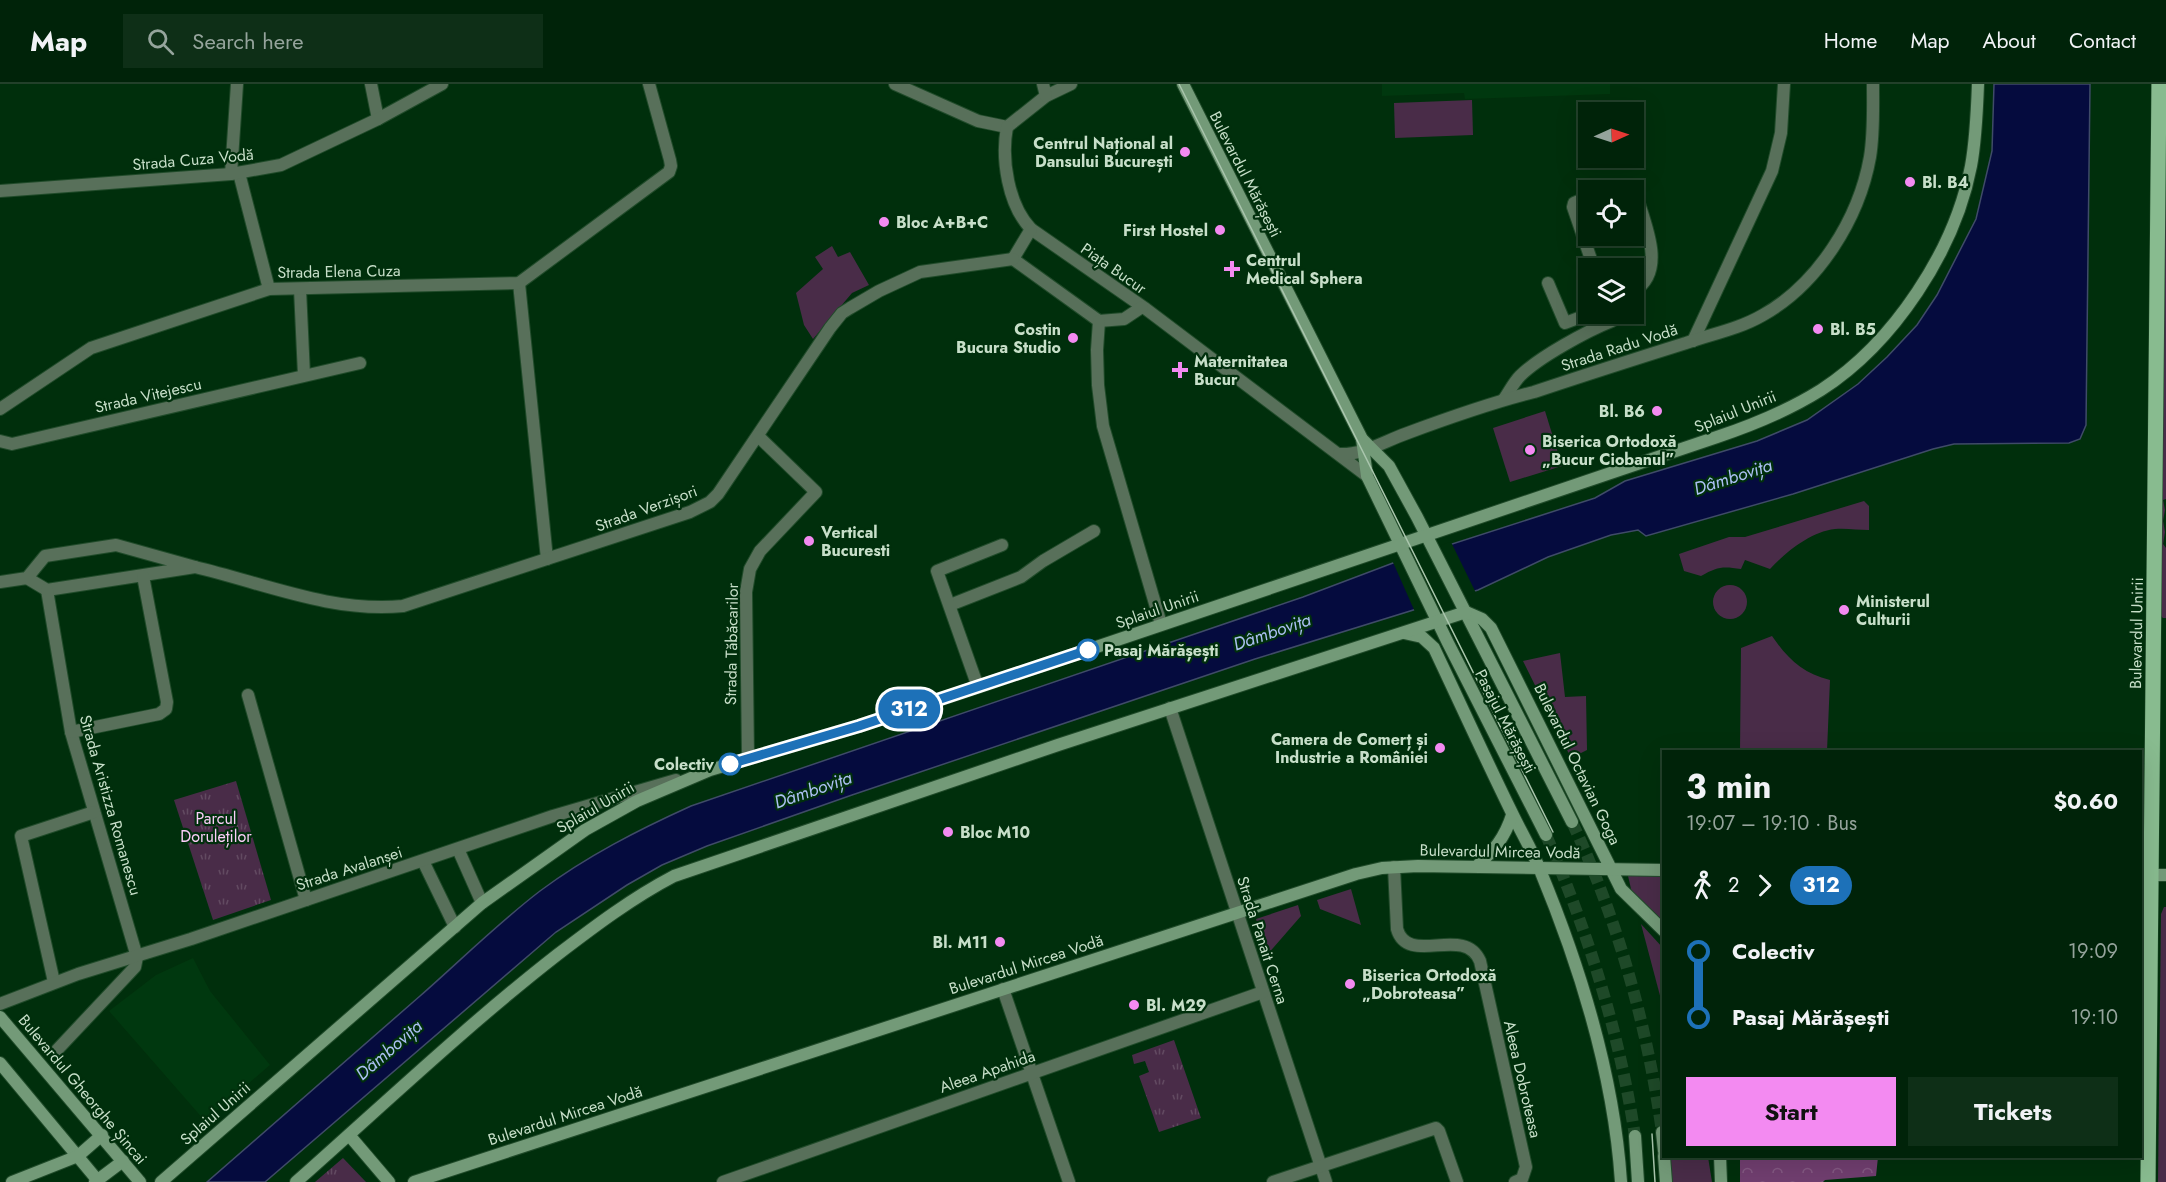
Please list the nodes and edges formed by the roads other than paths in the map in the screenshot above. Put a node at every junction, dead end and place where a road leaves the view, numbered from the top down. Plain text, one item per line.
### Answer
1 (237, 84) edge
2 (371, 84) edge
3 (442, 84) edge
4 (649, 84) edge
5 (895, 84) edge
6 (1071, 84) edge
7 (1183, 84) edge
8 (1784, 84) edge
9 (1873, 84) edge
10 (1978, 84) edge
11 (2159, 84) edge
12 (1045, 90) edge
13 (378, 119) junction
14 (1007, 127) junction
15 (235, 174) junction
16 (0, 191) edge
17 (1578, 201) edge
18 (1578, 222) edge
19 (1644, 224) edge
20 (1031, 229) junction
21 (1013, 259) junction
22 (1644, 282) edge
23 (519, 283) junction
24 (1548, 283) dead end
25 (269, 289) junction
26 (300, 289) junction
27 (1142, 307) junction
28 (1578, 318) edge
29 (1099, 321) junction
30 (1605, 324) edge
31 (1693, 340) junction
32 (360, 363) dead end
33 (304, 375) junction
34 (1504, 399) junction
35 (0, 409) edge
36 (758, 436) junction
37 (0, 441) edge
38 (1366, 446) junction
39 (1339, 454) junction
40 (1367, 476) junction
41 (1094, 531) dead end
42 (1425, 534) junction
43 (1399, 543) junction
44 (1002, 545) dead end
45 (546, 559) junction
46 (195, 567) junction
47 (143, 576) junction
48 (27, 578) junction
49 (0, 582) edge
50 (47, 590) junction
51 (1459, 599) joint
52 (950, 605) junction
53 (1431, 607) joint
54 (1466, 612) junction
55 (1437, 621) junction
56 (1161, 624) junction
57 (1401, 633) junction
58 (1434, 648) junction
59 (978, 687) junction
60 (248, 695) dead end
61 (1170, 708) junction
62 (71, 732) junction
63 (748, 758) junction
64 (710, 770) junction
65 (94, 812) junction
66 (1512, 815) junction
67 (1572, 822) tunnel mouth
68 (1546, 835) tunnel mouth
69 (458, 849) junction
70 (423, 861) junction
71 (1477, 866) junction
72 (1394, 867) junction
73 (1539, 867) junction
74 (1611, 869) junction
75 (1662, 870) edge
76 (2153, 875) edge
77 (306, 900) junction
78 (482, 903) junction
79 (1236, 912) junction
80 (455, 927) junction
81 (1662, 929) edge
82 (137, 957) junction
83 (54, 982) junction
84 (1003, 989) junction
85 (1263, 992) junction
86 (0, 1004) edge
87 (0, 1017) edge
88 (57, 1050) dead end
89 (0, 1063) edge
90 (1031, 1073) junction
91 (102, 1135) junction
92 (349, 1135) junction
93 (1635, 1136) tunnel mouth
94 (78, 1156) junction
95 (1664, 1158) edge
96 (1720, 1158) edge
97 (123, 1161) junction
98 (1320, 1166) junction
99 (12, 1182) edge
100 (98, 1182) edge
101 (140, 1182) edge
102 (160, 1182) edge
103 (296, 1182) edge
104 (389, 1182) edge
105 (414, 1182) edge
106 (723, 1182) edge
107 (1069, 1182) edge
108 (1273, 1182) edge
109 (1326, 1182) edge
110 (1457, 1182) edge
111 (1515, 1182) edge
112 (1621, 1182) edge
113 (1638, 1182) edge
114 (1666, 1182) edge
115 (1721, 1182) edge
116 (2148, 1182) edge

1 - 15 street
2 - 13 street
3 - 13 street, Strada Cuza Vodă
4 - 23 street
5 - 14 street
6 - 12 street
7 - 38 main road, Bulevardul Mărășești
8 - 31 street, Strada Radu Vodă
9 - 31 street
10 - 42 main road, Splaiul Unirii
11 - 76 main road, Bulevardul Unirii
12 - 14 street
13 - 15 street, Strada Cuza Vodă
14 - 20 street
15 - 16 street, Strada Cuza Vodă
15 - 25 street
17 - 18 street
19 - 22 street
20 - 21 street
20 - 27 street, Piața Bucur
21 - 29 street
21 - 36 street, Strada Verzișori
23 - 26 street, Strada Elena Cuza
23 - 45 street
24 - 28 street
25 - 26 street, Strada Elena Cuza
25 - 35 street, Strada Elena Cuza
26 - 33 street
27 - 29 street, Piața Bucur
27 - 39 street
29 - 56 street
30 - 34 street
31 - 34 street, Strada Radu Vodă
32 - 33 street, Strada Vitejescu
33 - 37 street, Strada Vitejescu
34 - 38 street, Strada Radu Vodă
36 - 45 street, Strada Verzișori
36 - 63 street, Strada Tăbăcarilor
38 - 39 street, Strada Radu Vodă
38 - 40 main road, Bulevardul Mărășești
38 - 42 main road, Bulevardul Mărășești
39 - 40 street
40 - 43 main road, Bulevardul Mărășești
41 - 52 street
42 - 43 main road, Splaiul Unirii
42 - 51 main road, Bulevardul Mărășești
43 - 53 main road, Bulevardul Mărășești
43 - 56 main road, Splaiul Unirii
44 - 52 street
45 - 46 street, Strada Verzișori
46 - 47 street, Strada Verzișori
46 - 48 street, Strada Verzișori
47 - 50 street, Strada Verzișori
47 - 62 street
48 - 49 street
48 - 50 street
50 - 62 street, Strada Aristizza Romanescu
51 - 54 main road, Pasajul Mărășești
52 - 59 street
53 - 55 main road, Pasajul Mărășești
54 - 55 main road
54 - 67 main road, Pasajul Mărășești
54 - 74 main road, Bulevardul Octavian Goga
55 - 57 main road
55 - 58 main road
55 - 68 main road, Pasajul Mărășești
56 - 59 main road, Splaiul Unirii
57 - 58 main road
57 - 61 main road
58 - 66 main road
59 - 63 main road, Splaiul Unirii
60 - 77 street
61 - 79 street, Strada Panait Cerna
61 - 92 main road
62 - 65 street, Strada Aristizza Romanescu
63 - 64 main road, Splaiul Unirii
64 - 69 street, Strada Avalanșei
64 - 78 main road, Splaiul Unirii
65 - 82 street, Strada Aristizza Romanescu
65 - 83 street
66 - 71 main road
66 - 73 main road
69 - 70 street, Strada Avalanșei
69 - 78 street
70 - 77 street, Strada Avalanșei
70 - 80 street
71 - 72 main road, Bulevardul Mircea Vodă
71 - 73 main road, Bulevardul Mircea Vodă
72 - 79 main road, Bulevardul Mircea Vodă
72 - 111 street, Aleea Dobroteasa
73 - 74 main road, Bulevardul Mircea Vodă
73 - 112 main road
74 - 75 main road, Bulevardul Mircea Vodă
74 - 81 main road, Bulevardul Octavian Goga
76 - 116 main road, Bulevardul Unirii
77 - 82 street, Strada Avalanșei
78 - 80 main road, Splaiul Unirii
79 - 84 main road, Bulevardul Mircea Vodă
79 - 85 street, Strada Panait Cerna
80 - 102 main road, Splaiul Unirii
82 - 83 street, Strada Avalanșei
82 - 88 street
83 - 86 street, Strada Avalanșei
84 - 90 street
84 - 105 main road, Bulevardul Mircea Vodă
85 - 90 street, Aleea Apahida
85 - 98 street, Strada Panait Cerna
87 - 91 main road, Bulevardul Gheorghe Șincai
89 - 94 main road
90 - 106 street, Aleea Apahida
90 - 107 street
91 - 94 main road
91 - 97 main road, Bulevardul Gheorghe Șincai
92 - 103 main road
92 - 104 main road
93 - 113 main road
94 - 99 main road
94 - 100 main road
95 - 114 main road
96 - 115 main road
97 - 100 main road
97 - 101 main road, Bulevardul Gheorghe Șincai
98 - 108 street
98 - 109 street, Strada Panait Cerna
98 - 110 street

